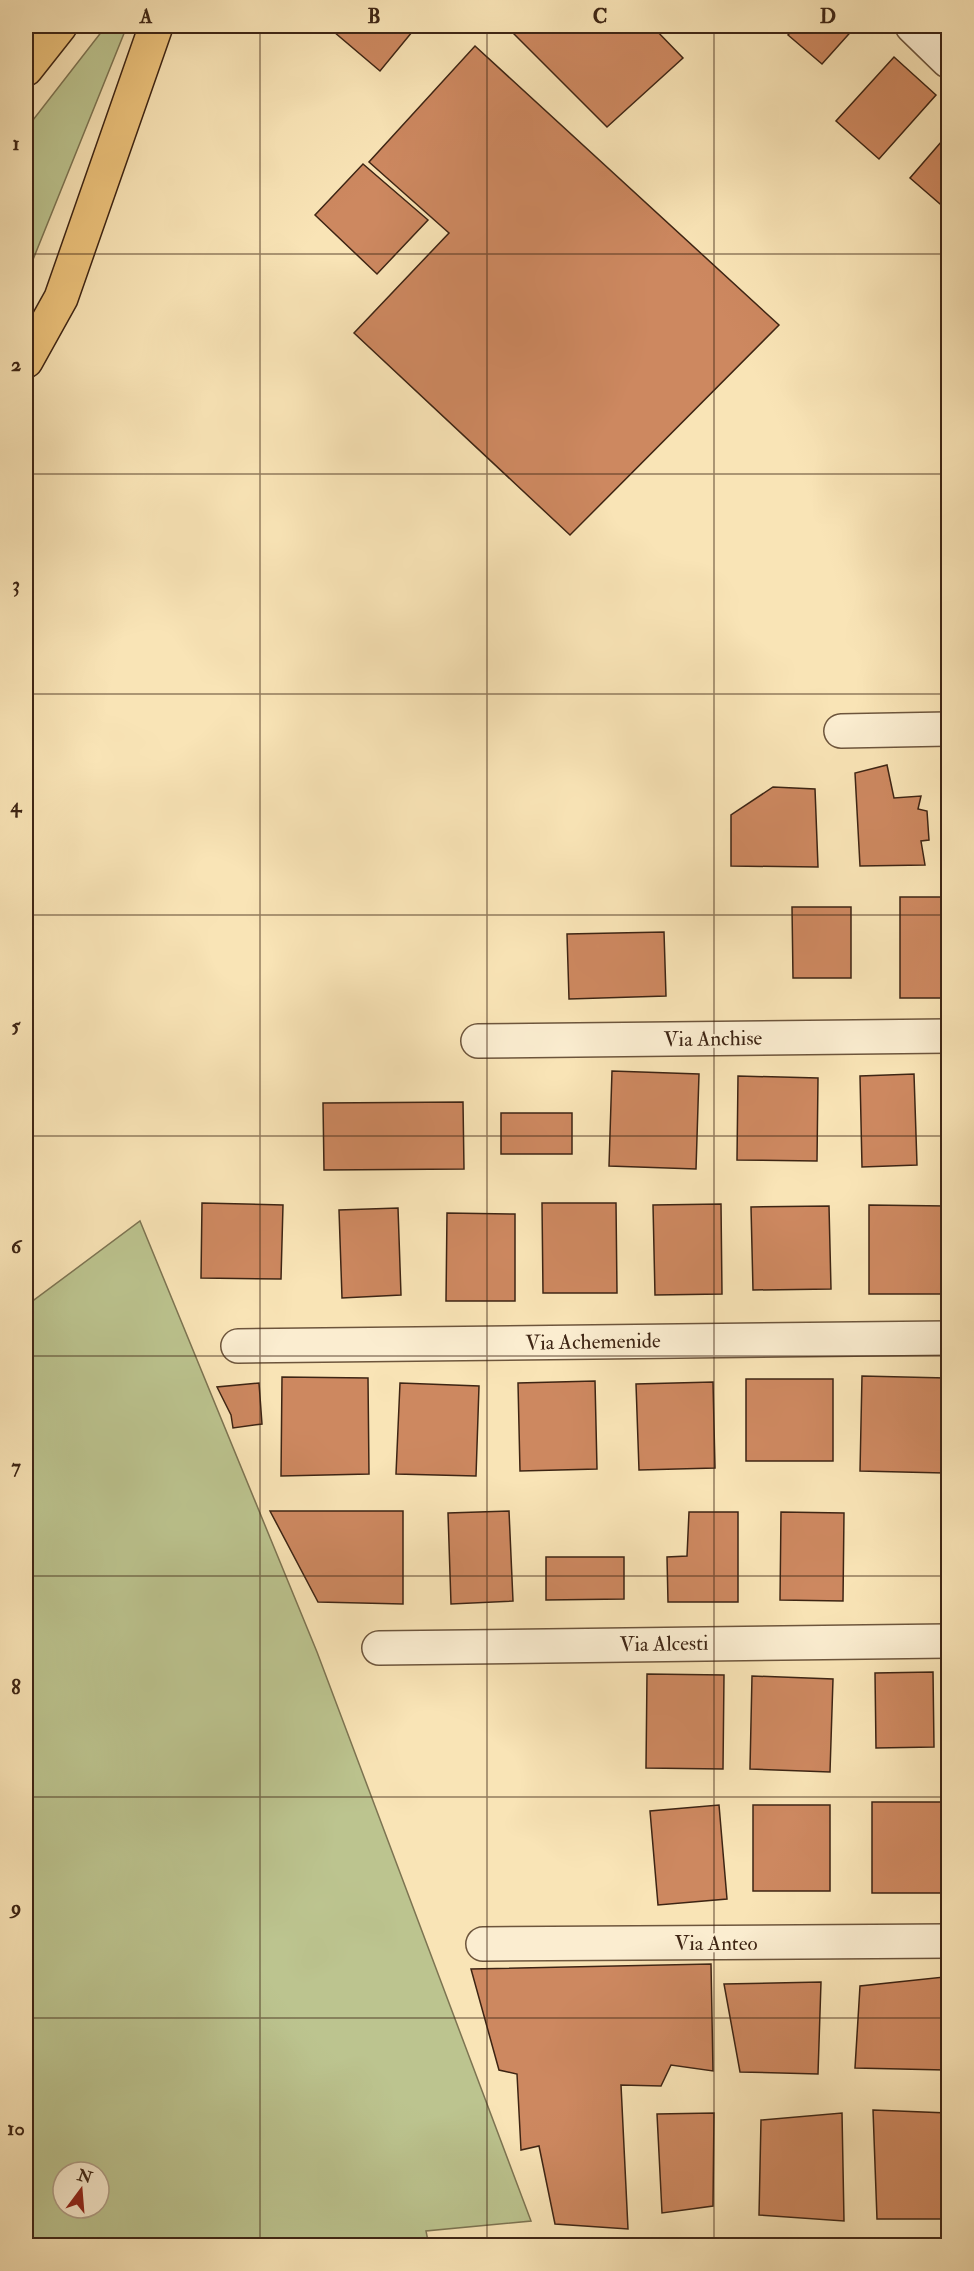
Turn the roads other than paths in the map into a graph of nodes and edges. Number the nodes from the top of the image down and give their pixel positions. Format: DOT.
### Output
graph roads {
  1 [pos="60,26"];
  2 [pos="156,26"];
  3 [pos="912,26"];
  4 [pos="948,61"];
  5 [pos="26,69"];
  6 [pos="26,362"];
  7 [pos="948,729"];
  8 [pos="842,731"];
  9 [pos="948,1036"];
  10 [pos="478,1041"];
  11 [pos="948,1338"];
  12 [pos="238,1347"];
  13 [pos="948,1641"];
  14 [pos="379,1648"];
  15 [pos="948,1941"];
  16 [pos="483,1944"];
  1 -- 5 [label="highway"];
  2 -- 6 [label="highway"];
  3 -- 4 [label="street"];
  7 -- 8 [label="street"];
  9 -- 10 [label="street, Via Anchise"];
  11 -- 12 [label="street, Via Achemenide"];
  13 -- 14 [label="street, Via Alcesti"];
  15 -- 16 [label="street, Via Anteo"];
}
